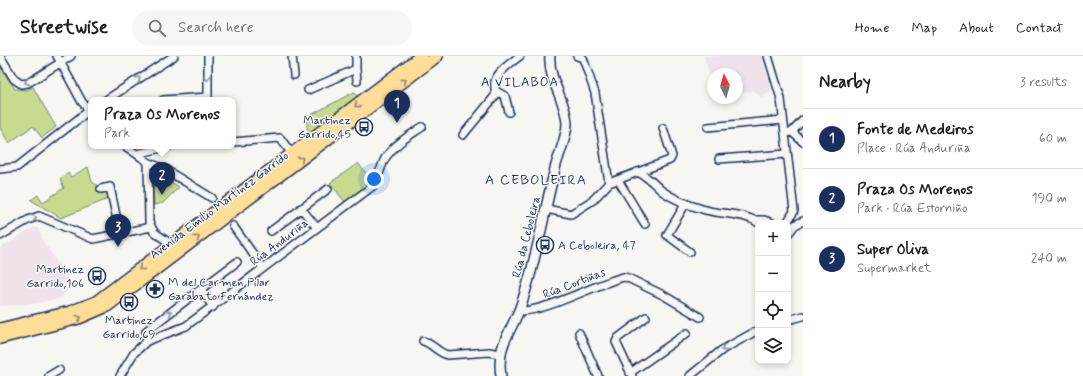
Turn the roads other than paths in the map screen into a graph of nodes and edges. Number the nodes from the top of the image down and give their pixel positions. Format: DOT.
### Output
graph roads {
  1 [pos="0,56"];
  2 [pos="57,56"];
  3 [pos="71,56"];
  4 [pos="174,56"];
  5 [pos="208,56"];
  6 [pos="292,56"];
  7 [pos="356,56"];
  8 [pos="421,56"];
  9 [pos="437,56"];
  10 [pos="520,56"];
  11 [pos="550,56"];
  12 [pos="577,56"];
  13 [pos="768,56"];
  14 [pos="61,64"];
  15 [pos="356,69"];
  16 [pos="294,75"];
  17 [pos="357,82"];
  18 [pos="308,90"];
  19 [pos="496,91"];
  20 [pos="111,97"];
  21 [pos="208,97"];
  22 [pos="88,107"];
  23 [pos="88,112"];
  24 [pos="509,112"];
  25 [pos="783,120"];
  26 [pos="803,120"];
  27 [pos="422,127"];
  28 [pos="708,127"];
  29 [pos="663,128"];
  30 [pos="788,132"];
  31 [pos="463,135"];
  32 [pos="236,142"];
  33 [pos="803,142"];
  34 [pos="130,149"];
  35 [pos="157,149"];
  36 [pos="137,154"];
  37 [pos="292,154"];
  38 [pos="787,154"];
  39 [pos="719,159"];
  40 [pos="148,162"];
  41 [pos="0,169"];
  42 [pos="637,172"];
  43 [pos="618,180"];
  44 [pos="609,183"];
  45 [pos="101,188"];
  46 [pos="328,188"];
  47 [pos="212,198"];
  48 [pos="686,203"];
  49 [pos="301,208"];
  50 [pos="546,209"];
  51 [pos="755,220"];
  52 [pos="789,220"];
  53 [pos="803,221"];
  54 [pos="646,224"];
  55 [pos="233,226"];
  56 [pos="151,227"];
  57 [pos="317,228"];
  58 [pos="791,230"];
  59 [pos="271,231"];
  60 [pos="120,234"];
  61 [pos="0,236"];
  62 [pos="176,247"];
  63 [pos="690,252"];
  64 [pos="237,262"];
  65 [pos="263,268"];
  66 [pos="201,289"];
  67 [pos="104,296"];
  68 [pos="213,306"];
  69 [pos="519,310"];
  70 [pos="803,316"];
  71 [pos="700,317"];
  72 [pos="646,318"];
  73 [pos="791,319"];
  74 [pos="0,321"];
  75 [pos="0,329"];
  76 [pos="755,332"];
  77 [pos="579,333"];
  78 [pos="687,333"];
  79 [pos="0,338"];
  80 [pos="147,341"];
  81 [pos="423,341"];
  82 [pos="500,354"];
  83 [pos="59,370"];
  84 [pos="631,374"];
  85 [pos="49,376"];
  86 [pos="120,376"];
  87 [pos="501,376"];
  88 [pos="598,376"];
  89 [pos="690,376"];
  14 -- 1 [label="street, one-way"];
  2 -- 14 [label="street"];
  3 -- 14 [label="street"];
  20 -- 4 [label="street, one-way"];
  5 -- 21 [label="street, one-way"];
  6 -- 16 [label="street"];
  7 -- 15 [label="street"];
  8 -- 37 [label="main road, Avenida Emilio Martínez Garrido, one-way"];
  62 -- 9 [label="main road, Avenida Emilio Martínez Garrido, one-way"];
  10 -- 19 [label="street"];
  11 -- 50 [label="street, Rúa da Ceboleira"];
  12 -- 44 [label="street"];
  13 -- 25 [label="street"];
  14 -- 22 [label="street"];
  15 -- 17 [label="street"];
  15 -- 18 [label="street"];
  19 -- 24 [label="street"];
  19 -- 31 [label="street"];
  23 -- 41 [label="street"];
  25 -- 28 [label="street"];
  25 -- 30 [label="street"];
  26 -- 30 [label="street"];
  27 -- 57 [label="street, Rúa Anduriña"];
  29 -- 42 [label="street"];
  30 -- 33 [label="street"];
  30 -- 38 [label="street"];
  32 -- 37 [label="street"];
  34 -- 36 [label="street"];
  35 -- 36 [label="street"];
  36 -- 40 [label="street"];
  37 -- 62 [label="main road, Avenida Emilio Martínez Garrido"];
  38 -- 39 [label="street"];
  38 -- 52 [label="street"];
  40 -- 47 [label="street"];
  40 -- 56 [label="street"];
  42 -- 43 [label="street"];
  42 -- 48 [label="street"];
  43 -- 44 [label="street"];
  43 -- 54 [label="street"];
  44 -- 50 [label="street"];
  45 -- 60 [label="street"];
  46 -- 49 [label="street"];
  48 -- 51 [label="street"];
  48 -- 63 [label="street"];
  49 -- 57 [label="street"];
  49 -- 59 [label="street"];
  50 -- 69 [label="street, Rúa da Ceboleira"];
  53 -- 58 [label="street"];
  55 -- 65 [label="street"];
  56 -- 60 [label="street"];
  56 -- 62 [label="street"];
  57 -- 65 [label="street, Rúa Anduriña"];
  61 -- 60 [label="street, one-way"];
  62 -- 67 [label="main road, Avenida Emilio Martínez Garrido, one-way"];
  79 -- 62 [label="main road, Avenida Emilio Martínez Garrido, one-way"];
  64 -- 66 [label="street"];
  65 -- 68 [label="street, Rúa Anduriña"];
  66 -- 68 [label="street"];
  80 -- 66 [label="street, one-way"];
  67 -- 74 [label="main road"];
  67 -- 75 [label="main road"];
  68 -- 80 [label="street, Rúa Anduriña"];
  69 -- 71 [label="street, Rúa Cortiñas"];
  69 -- 82 [label="street, Rúa da Ceboleira"];
  70 -- 73 [label="street"];
  72 -- 84 [label="street"];
  76 -- 89 [label="street, one-way"];
  77 -- 88 [label="street"];
  78 -- 84 [label="street"];
  80 -- 86 [label="street, Rúa Anduriña"];
  81 -- 82 [label="street"];
  82 -- 87 [label="street, Rúa da Ceboleira"];
  83 -- 85 [label="street"];
}
